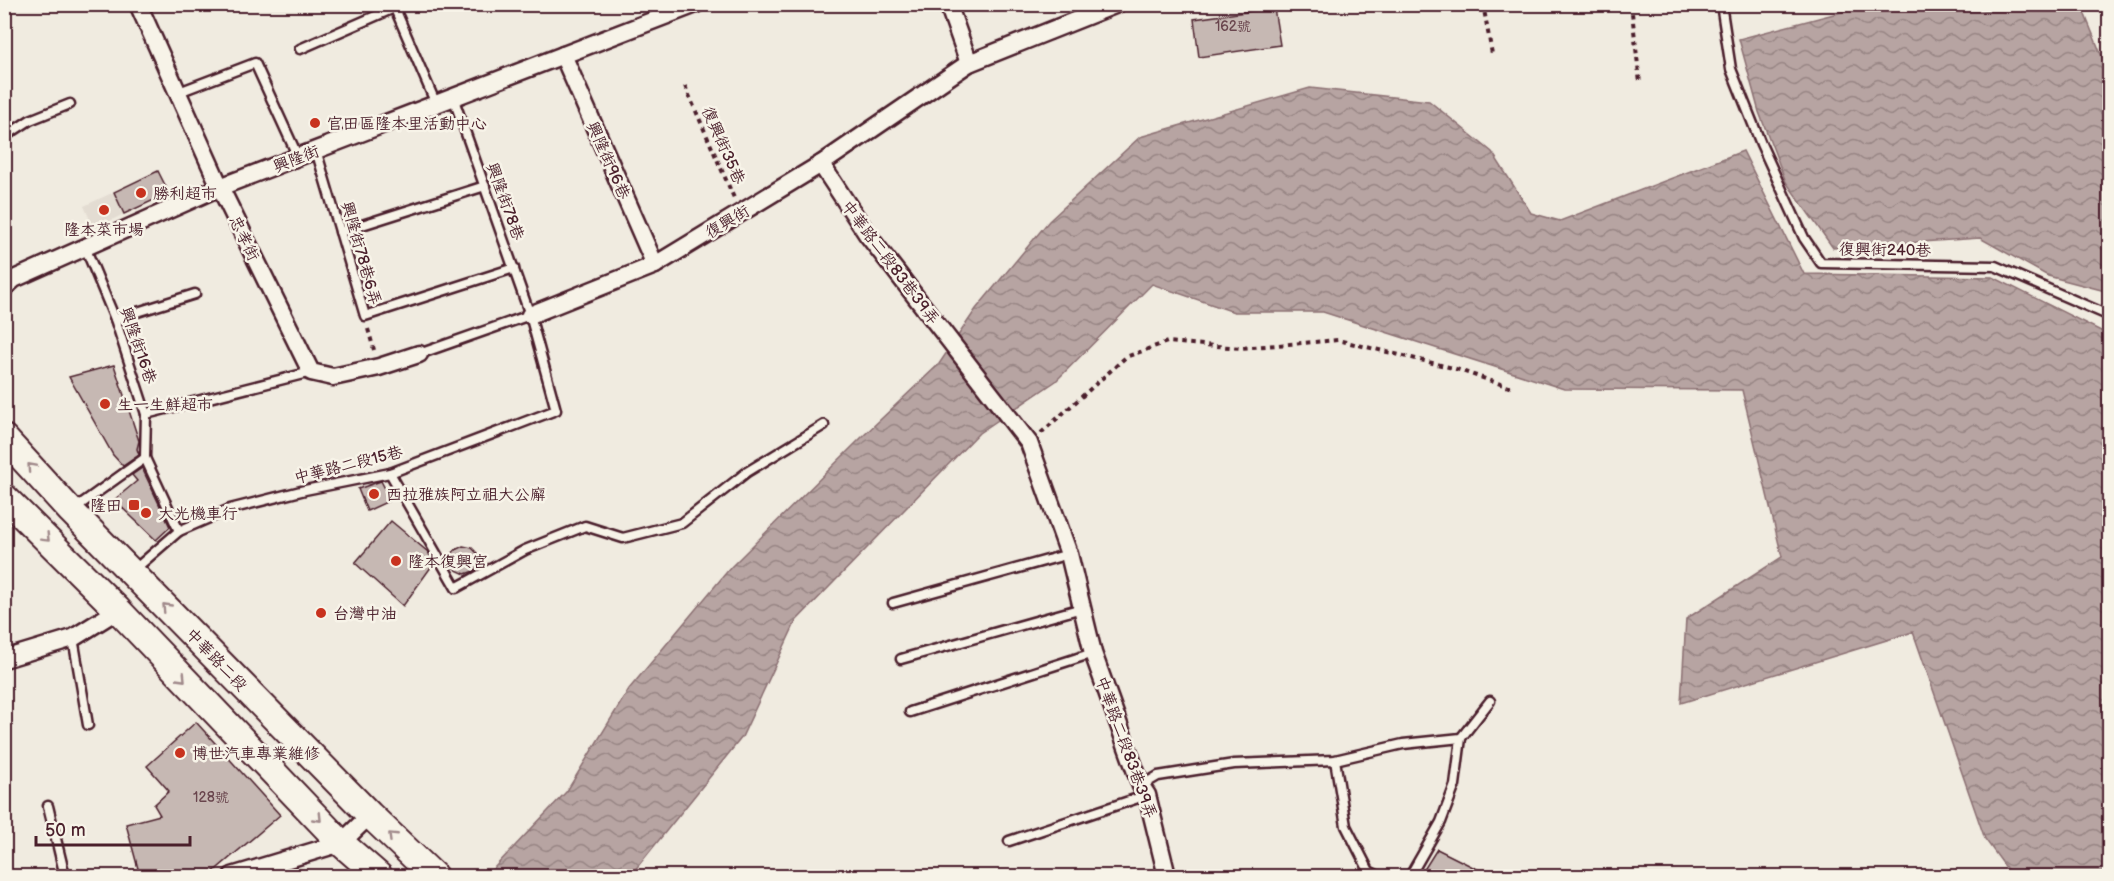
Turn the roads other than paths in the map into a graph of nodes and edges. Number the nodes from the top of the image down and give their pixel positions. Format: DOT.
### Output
graph roads {
  1 [pos="138,4"];
  2 [pos="696,4"];
  3 [pos="948,4"];
  4 [pos="1117,4"];
  5 [pos="1721,4"];
  6 [pos="394,6"];
  7 [pos="661,11"];
  8 [pos="300,50"];
  9 [pos="563,56"];
  10 [pos="969,63"];
  11 [pos="179,92"];
  12 [pos="453,98"];
  13 [pos="70,104"];
  14 [pos="436,104"];
  15 [pos="4,137"];
  16 [pos="316,150"];
  17 [pos="298,157"];
  18 [pos="821,164"];
  19 [pos="485,186"];
  20 [pos="220,187"];
  21 [pos="340,232"];
  22 [pos="85,247"];
  23 [pos="655,265"];
  24 [pos="514,268"];
  25 [pos="4,288"];
  26 [pos="195,294"];
  27 [pos="530,315"];
  28 [pos="2109,316"];
  29 [pos="115,319"];
  30 [pos="419,354"];
  31 [pos="311,372"];
  32 [pos="556,410"];
  33 [pos="146,414"];
  34 [pos="824,425"];
  35 [pos="4,438"];
  36 [pos="145,458"];
  37 [pos="390,473"];
  38 [pos="4,497"];
  39 [pos="71,511"];
  40 [pos="179,531"];
  41 [pos="1069,554"];
  42 [pos="131,572"];
  43 [pos="893,603"];
  44 [pos="1082,608"];
  45 [pos="118,610"];
  46 [pos="73,638"];
  47 [pos="1093,653"];
  48 [pos="4,659"];
  49 [pos="901,659"];
  50 [pos="1490,701"];
  51 [pos="910,712"];
  52 [pos="88,725"];
  53 [pos="1461,738"];
  54 [pos="1335,760"];
  55 [pos="1144,790"];
  56 [pos="48,806"];
  57 [pos="370,815"];
  58 [pos="1009,841"];
  59 [pos="341,843"];
  60 [pos="65,876"];
  61 [pos="232,876"];
  62 [pos="379,876"];
  63 [pos="434,876"];
  64 [pos="1167,876"];
  65 [pos="1379,876"];
  66 [pos="1410,876"];
  1 -- 11 [label="street, 忠孝街"];
  2 -- 7 [label="street, 興隆街"];
  3 -- 10 [label="street"];
  4 -- 10 [label="street, 復興街"];
  5 -- 28 [label="lane, 復興街240巷"];
  6 -- 8 [label="lane"];
  6 -- 14 [label="lane"];
  7 -- 9 [label="street, 興隆街"];
  9 -- 12 [label="street, 興隆街"];
  9 -- 23 [label="street, 興隆街96巷"];
  10 -- 18 [label="street, 復興街"];
  11 -- 17 [label="lane"];
  11 -- 20 [label="street, 忠孝街"];
  12 -- 14 [label="street, 興隆街"];
  12 -- 19 [label="lane, 興隆街78巷"];
  13 -- 15 [label="lane"];
  14 -- 16 [label="street, 興隆街"];
  16 -- 17 [label="street, 興隆街"];
  16 -- 21 [label="lane, 興隆街78巷6弄"];
  17 -- 20 [label="street, 興隆街"];
  18 -- 23 [label="street, 復興街"];
  18 -- 41 [label="street, 中華路二段83巷39弄"];
  19 -- 21 [label="lane"];
  19 -- 24 [label="lane, 興隆街78巷"];
  20 -- 22 [label="street, 興隆街"];
  20 -- 31 [label="street, 忠孝街"];
  21 -- 24 [label="lane, 興隆街78巷6弄"];
  22 -- 25 [label="street, 興隆街"];
  22 -- 29 [label="lane, 興隆街16巷"];
  23 -- 27 [label="street, 復興街"];
  24 -- 27 [label="lane, 興隆街78巷"];
  26 -- 29 [label="lane"];
  27 -- 30 [label="lane, 復興街"];
  27 -- 32 [label="lane, 興隆街78巷"];
  29 -- 33 [label="lane, 興隆街16巷"];
  30 -- 31 [label="street, 復興街"];
  31 -- 33 [label="lane"];
  32 -- 37 [label="lane, 中華路二段15巷"];
  33 -- 36 [label="lane, 興隆街16巷"];
  34 -- 37 [label="lane"];
  39 -- 35 [label="main road, 中華路二段, one-way"];
  36 -- 39 [label="lane"];
  36 -- 40 [label="lane, 興隆街16巷"];
  37 -- 40 [label="lane, 中華路二段15巷"];
  38 -- 45 [label="main road, one-way"];
  39 -- 42 [label="main road, 中華路二段"];
  40 -- 42 [label="lane"];
  41 -- 43 [label="lane"];
  41 -- 44 [label="street, 中華路二段83巷39弄"];
  57 -- 42 [label="main road, 中華路二段, one-way"];
  44 -- 47 [label="street, 中華路二段83巷39弄"];
  44 -- 49 [label="lane"];
  45 -- 46 [label="street"];
  45 -- 59 [label="main road, one-way"];
  46 -- 48 [label="street"];
  46 -- 52 [label="lane"];
  47 -- 51 [label="lane"];
  47 -- 55 [label="street, 中華路二段83巷39弄"];
  50 -- 53 [label="lane"];
  53 -- 54 [label="lane"];
  53 -- 66 [label="lane"];
  54 -- 55 [label="lane"];
  54 -- 65 [label="lane"];
  55 -- 58 [label="lane"];
  55 -- 64 [label="street, 中華路二段83巷39弄"];
  56 -- 60 [label="lane"];
  57 -- 59 [label="street"];
  63 -- 57 [label="main road, 中華路二段, one-way"];
  59 -- 61 [label="street"];
  59 -- 62 [label="main road"];
}
